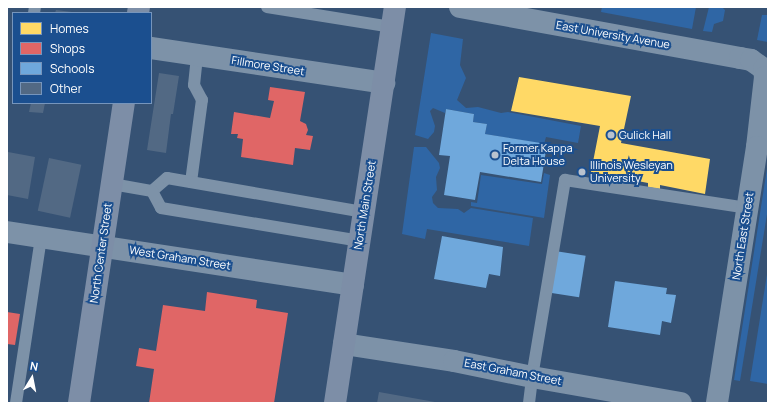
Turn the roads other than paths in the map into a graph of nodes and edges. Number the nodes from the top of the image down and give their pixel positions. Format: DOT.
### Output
graph roads {
  1 [pos="267,7"];
  2 [pos="460,7"];
  3 [pos="329,12"];
  4 [pos="394,17"];
  5 [pos="152,48"];
  6 [pos="197,55"];
  7 [pos="764,69"];
  8 [pos="384,83"];
  9 [pos="124,104"];
  10 [pos="191,182"];
  11 [pos="112,184"];
  12 [pos="152,191"];
  13 [pos="747,208"];
  14 [pos="364,212"];
  15 [pos="7,232"];
  16 [pos="41,237"];
  17 [pos="360,241"];
  18 [pos="102,246"];
  19 [pos="353,285"];
  20 [pos="344,344"];
  21 [pos="532,377"];
  22 [pos="13,384"];
  23 [pos="16,403"];
  24 [pos="79,403"];
  25 [pos="335,403"];
  26 [pos="529,403"];
  27 [pos="681,403"];
  28 [pos="717,403"];
  1 -- 3 [label="lane"];
  2 -- 7 [label="street, East University Avenue"];
  3 -- 4 [label="lane"];
  4 -- 8 [label="main road, North Main Street"];
  5 -- 6 [label="street, Fillmore Street"];
  6 -- 8 [label="street, Fillmore Street"];
  6 -- 10 [label="lane"];
  7 -- 13 [label="street, North East Street"];
  8 -- 14 [label="main road, North Main Street"];
  9 -- 11 [label="main road, North Center Street"];
  10 -- 12 [label="lane"];
  10 -- 14 [label="lane"];
  11 -- 12 [label="lane"];
  11 -- 18 [label="main road, North Center Street"];
  12 -- 17 [label="lane"];
  13 -- 21 [label="lane"];
  13 -- 28 [label="street, North East Street"];
  14 -- 17 [label="main road, North Main Street"];
  15 -- 16 [label="street, West Graham Street"];
  16 -- 18 [label="street, West Graham Street"];
  16 -- 22 [label="lane"];
  17 -- 19 [label="main road, North Main Street"];
  18 -- 19 [label="street, West Graham Street"];
  18 -- 24 [label="main road, North Center Street"];
  19 -- 20 [label="main road, North Main Street"];
  20 -- 21 [label="street, East Graham Street"];
  20 -- 25 [label="main road, North Main Street"];
  21 -- 26 [label="lane"];
  21 -- 27 [label="street, East Graham Street"];
  22 -- 23 [label="lane"];
}
